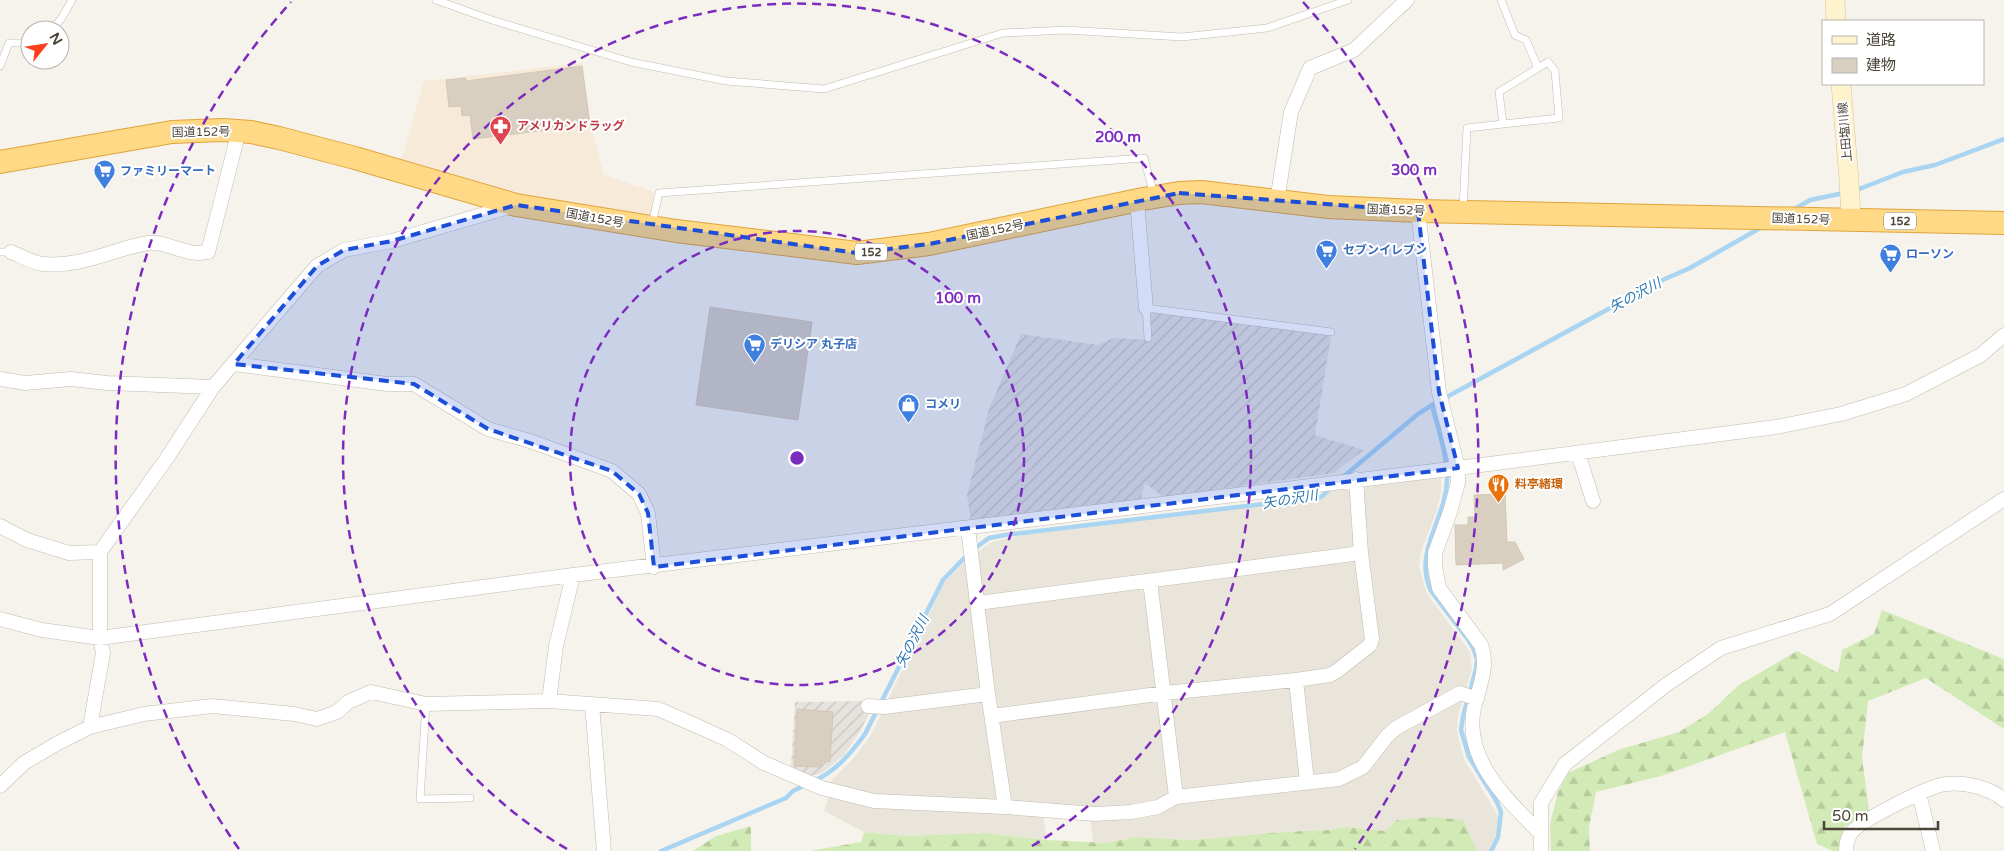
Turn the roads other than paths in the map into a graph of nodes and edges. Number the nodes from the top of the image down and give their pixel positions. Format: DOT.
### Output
graph roads {
  1 [pos="72,0"];
  2 [pos="436,0"];
  3 [pos="1348,0"];
  4 [pos="1407,0"];
  5 [pos="1501,0"];
  6 [pos="1834,0"];
  7 [pos="60,20"];
  8 [pos="1836,20"];
  9 [pos="20,42"];
  10 [pos="0,66"];
  11 [pos="1538,68"];
  12 [pos="1842,85"];
  13 [pos="1503,124"];
  14 [pos="239,131"];
  15 [pos="0,162"];
  16 [pos="1145,199"];
  17 [pos="1277,202"];
  18 [pos="516,205"];
  19 [pos="1850,210"];
  20 [pos="1418,211"];
  21 [pos="1463,212"];
  22 [pos="2004,223"];
  23 [pos="652,227"];
  24 [pos="5,252"];
  25 [pos="1146,308"];
  26 [pos="1330,332"];
  27 [pos="2004,335"];
  28 [pos="1148,338"];
  29 [pos="234,364"];
  30 [pos="0,379"];
  31 [pos="214,388"];
  32 [pos="1578,452"];
  33 [pos="1450,469"];
  34 [pos="1352,480"];
  35 [pos="2004,499"];
  36 [pos="1592,502"];
  37 [pos="0,526"];
  38 [pos="968,528"];
  39 [pos="100,552"];
  40 [pos="1361,553"];
  41 [pos="654,567"];
  42 [pos="573,576"];
  43 [pos="1150,581"];
  44 [pos="978,603"];
  45 [pos="0,619"];
  46 [pos="100,638"];
  47 [pos="1296,680"];
  48 [pos="1165,693"];
  49 [pos="988,694"];
  50 [pos="1471,697"];
  51 [pos="549,701"];
  52 [pos="426,704"];
  53 [pos="592,704"];
  54 [pos="875,707"];
  55 [pos="992,716"];
  56 [pos="90,727"];
  57 [pos="1308,782"];
  58 [pos="0,786"];
  59 [pos="1919,793"];
  60 [pos="1176,797"];
  61 [pos="470,798"];
  62 [pos="2004,800"];
  63 [pos="1005,807"];
  64 [pos="1541,834"];
  65 [pos="604,851"];
  66 [pos="1541,851"];
  67 [pos="1846,851"];
  68 [pos="1933,851"];
  1 -- 7 [label="lane"];
  2 -- 3 [label="lane"];
  4 -- 17 [label="street"];
  5 -- 11 [label="lane"];
  6 -- 8 [label="main road"];
  9 -- 10 [label="lane"];
  11 -- 13 [label="lane"];
  11 -- 13 [label="lane"];
  12 -- 19 [label="main road, 上田塩川線"];
  13 -- 21 [label="lane"];
  14 -- 15 [label="highway, 国道152号 / 152"];
  14 -- 18 [label="highway, 国道152号 / 152"];
  14 -- 24 [label="street"];
  16 -- 17 [label="highway, 国道152号 / 152"];
  16 -- 23 [label="highway, 国道152号 / 152"];
  16 -- 23 [label="lane"];
  16 -- 25 [label="street"];
  17 -- 20 [label="highway, 国道152号 / 152"];
  18 -- 23 [label="highway, 国道152号 / 152"];
  18 -- 29 [label="street"];
  19 -- 21 [label="highway, 国道152号 / 152"];
  19 -- 22 [label="highway, 国道152号 / 152"];
  20 -- 21 [label="highway, 国道152号 / 152"];
  20 -- 33 [label="street"];
  25 -- 26 [label="lane"];
  25 -- 28 [label="lane"];
  27 -- 32 [label="street"];
  29 -- 31 [label="street"];
  29 -- 41 [label="street"];
  30 -- 31 [label="street"];
  31 -- 39 [label="street"];
  32 -- 33 [label="street"];
  32 -- 36 [label="street"];
  33 -- 34 [label="street"];
  33 -- 50 [label="street"];
  34 -- 38 [label="street"];
  34 -- 40 [label="street"];
  35 -- 64 [label="street"];
  37 -- 39 [label="street"];
  38 -- 41 [label="street"];
  38 -- 44 [label="street"];
  39 -- 46 [label="street"];
  40 -- 43 [label="street"];
  40 -- 47 [label="street"];
  41 -- 42 [label="street"];
  42 -- 46 [label="street"];
  42 -- 51 [label="street"];
  43 -- 44 [label="street"];
  43 -- 48 [label="street"];
  44 -- 49 [label="street"];
  45 -- 46 [label="street"];
  46 -- 56 [label="street"];
  47 -- 48 [label="street"];
  47 -- 57 [label="street"];
  48 -- 55 [label="street"];
  48 -- 60 [label="street"];
  49 -- 54 [label="street"];
  49 -- 55 [label="street"];
  50 -- 57 [label="street"];
  50 -- 64 [label="street"];
  51 -- 52 [label="street"];
  51 -- 53 [label="street"];
  52 -- 56 [label="street"];
  52 -- 61 [label="lane"];
  53 -- 63 [label="street"];
  53 -- 65 [label="street"];
  55 -- 63 [label="street"];
  56 -- 58 [label="street"];
  57 -- 60 [label="street"];
  59 -- 62 [label="street"];
  59 -- 67 [label="street"];
  59 -- 68 [label="street"];
  60 -- 63 [label="street"];
  64 -- 66 [label="street"];
}
